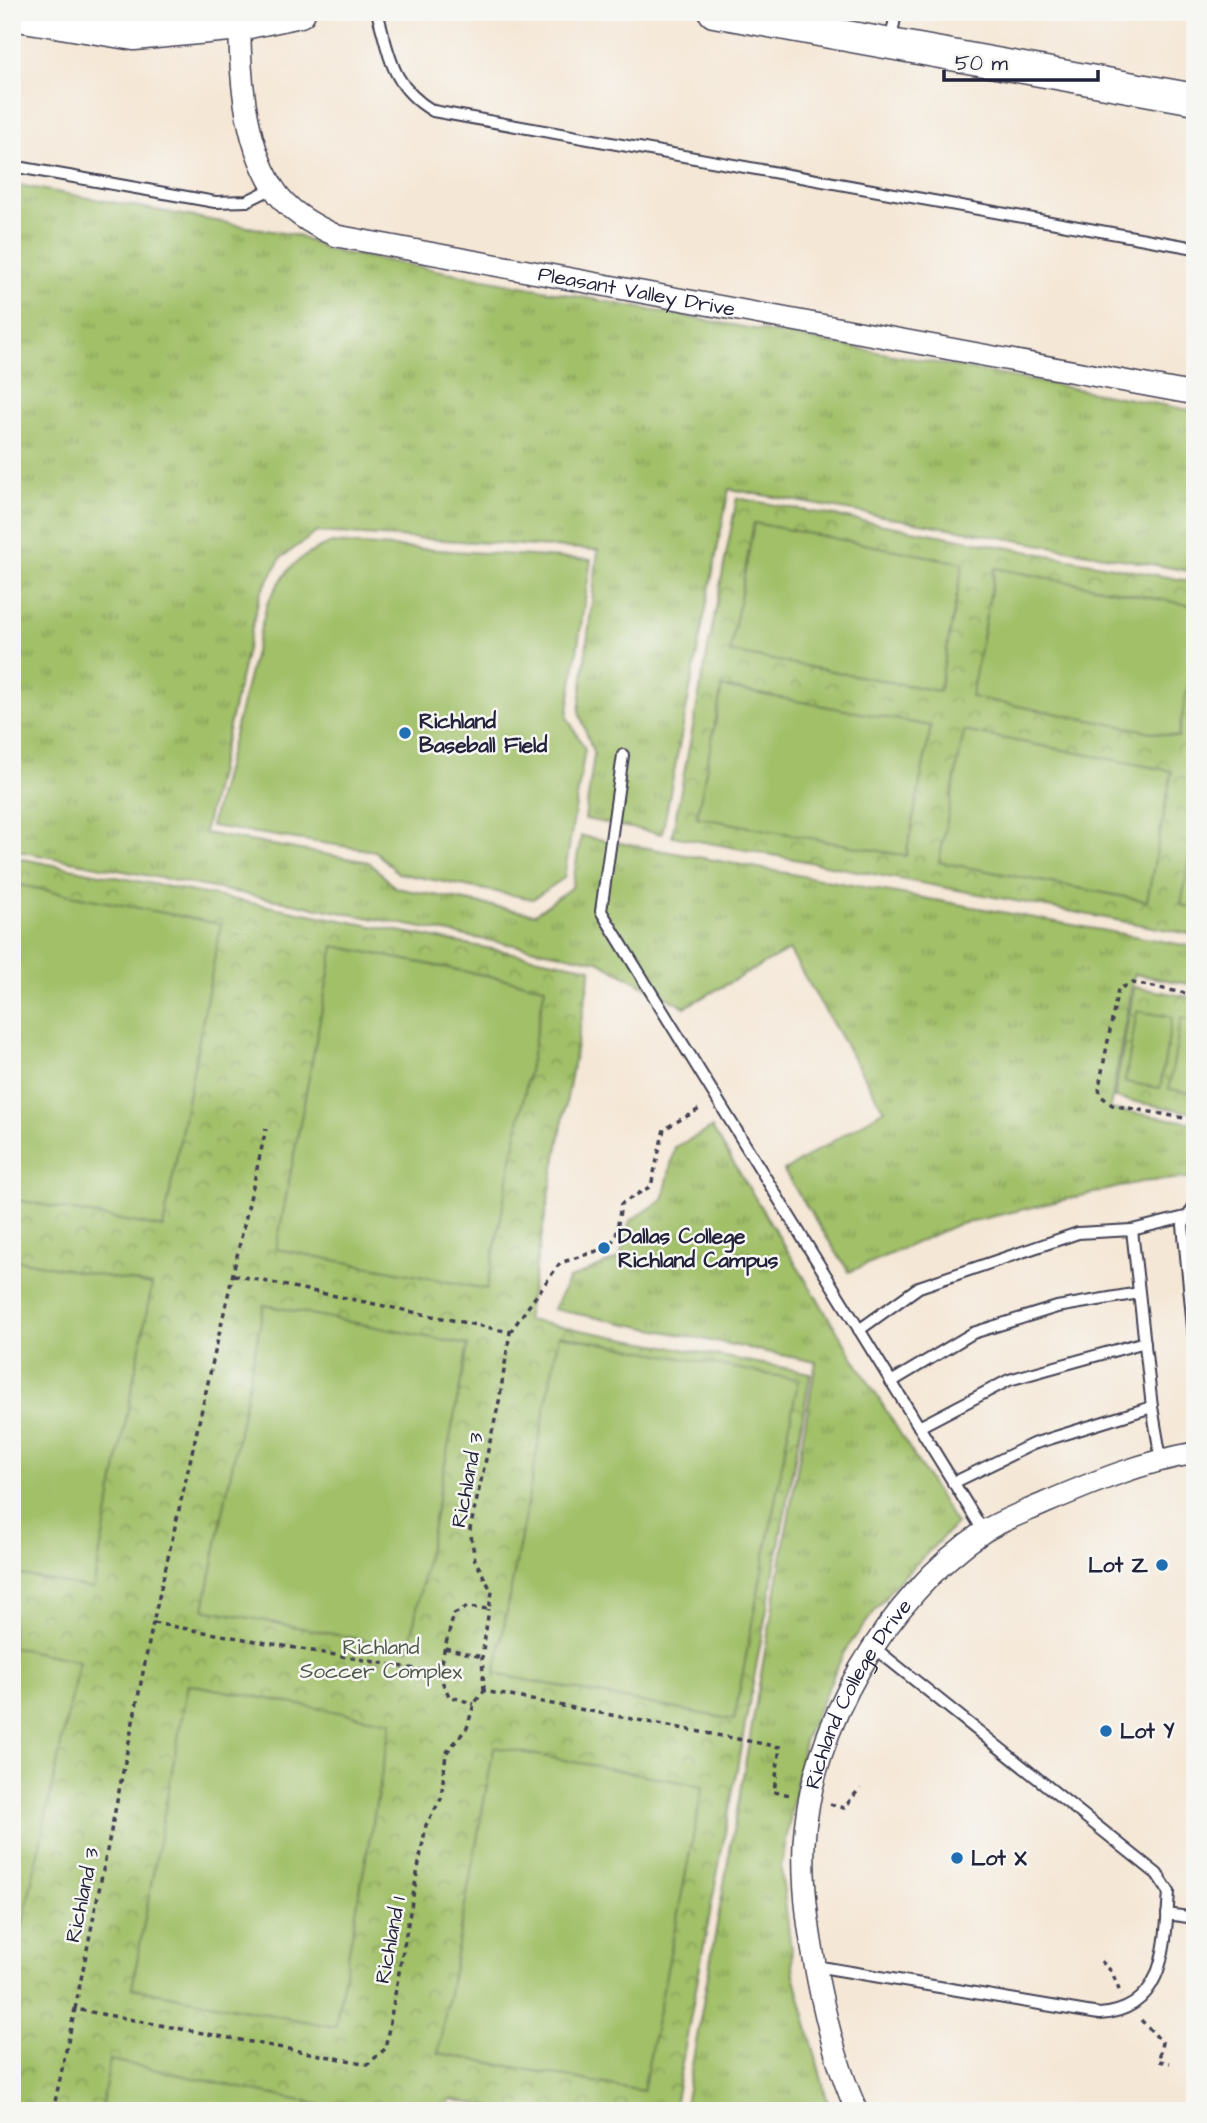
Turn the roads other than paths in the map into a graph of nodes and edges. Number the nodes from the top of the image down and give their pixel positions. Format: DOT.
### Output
graph roads {
  1 [pos="300,12"];
  2 [pos="377,12"];
  3 [pos="714,12"];
  4 [pos="896,12"];
  5 [pos="12,15"];
  6 [pos="240,19"];
  7 [pos="890,44"];
  8 [pos="1195,99"];
  9 [pos="12,166"];
  10 [pos="273,188"];
  11 [pos="1195,248"];
  12 [pos="1195,394"];
  13 [pos="623,755"];
  14 [pos="1195,1204"];
  15 [pos="1185,1217"];
  16 [pos="1132,1230"];
  17 [pos="1139,1293"];
  18 [pos="859,1330"];
  19 [pos="1144,1342"];
  20 [pos="1195,1348"];
  21 [pos="891,1382"];
  22 [pos="1152,1407"];
  23 [pos="919,1427"];
  24 [pos="1195,1453"];
  25 [pos="1161,1459"];
  26 [pos="953,1483"];
  27 [pos="984,1532"];
  28 [pos="872,1646"];
  29 [pos="1167,1913"];
  30 [pos="1195,1918"];
  31 [pos="815,1966"];
  32 [pos="857,2111"];
  1 -- 6 [label="street"];
  2 -- 11 [label="lane"];
  3 -- 7 [label="street"];
  4 -- 7 [label="lane"];
  5 -- 6 [label="street"];
  6 -- 10 [label="street, Pleasant Valley Drive"];
  7 -- 8 [label="street"];
  9 -- 10 [label="lane"];
  10 -- 12 [label="street, Pleasant Valley Drive"];
  13 -- 18 [label="lane"];
  14 -- 15 [label="lane"];
  15 -- 16 [label="lane"];
  15 -- 20 [label="lane"];
  16 -- 17 [label="lane"];
  16 -- 18 [label="lane"];
  17 -- 19 [label="lane"];
  17 -- 21 [label="lane"];
  18 -- 21 [label="lane"];
  19 -- 22 [label="lane"];
  19 -- 23 [label="lane"];
  21 -- 23 [label="lane"];
  22 -- 25 [label="lane"];
  22 -- 26 [label="lane"];
  23 -- 26 [label="lane"];
  24 -- 25 [label="street, Richland College Drive"];
  25 -- 27 [label="street, Richland College Drive"];
  26 -- 27 [label="lane"];
  27 -- 28 [label="street, Richland College Drive"];
  28 -- 29 [label="lane"];
  28 -- 31 [label="street, Richland College Drive"];
  29 -- 30 [label="lane"];
  29 -- 31 [label="lane"];
  31 -- 32 [label="street, Richland College Drive"];
}
